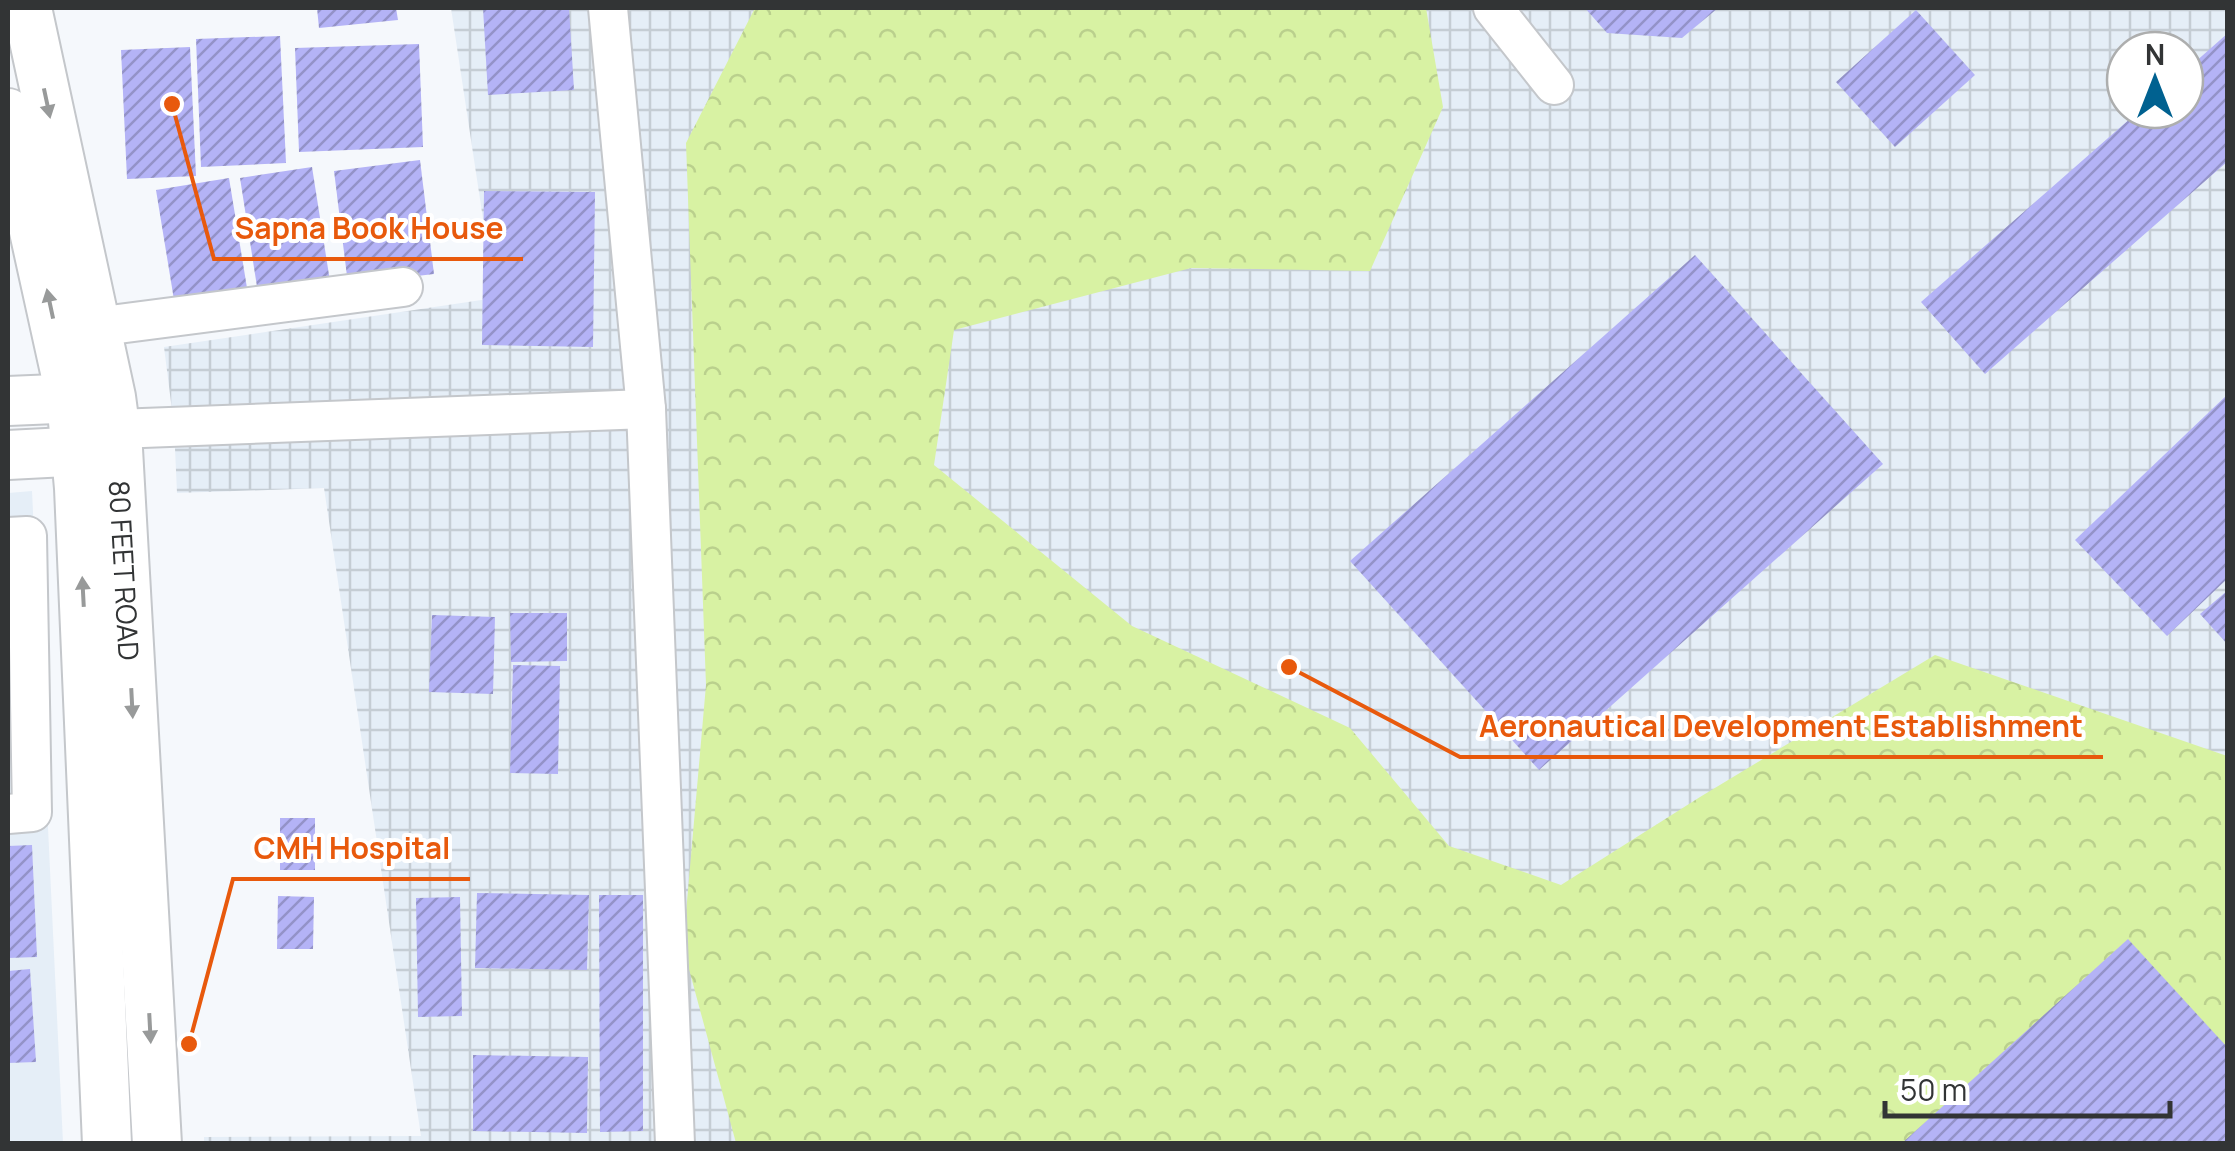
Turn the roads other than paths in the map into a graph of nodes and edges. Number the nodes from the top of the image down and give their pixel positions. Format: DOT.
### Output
graph roads {
  1 [pos="27,8"];
  2 [pos="608,8"];
  3 [pos="1493,8"];
  4 [pos="1554,84"];
  5 [pos="8,113"];
  6 [pos="403,288"];
  7 [pos="95,327"];
  8 [pos="8,401"];
  9 [pos="646,408"];
  10 [pos="98,425"];
  11 [pos="8,455"];
  12 [pos="8,537"];
  13 [pos="8,814"];
  14 [pos="118,871"];
  15 [pos="107,1144"];
  16 [pos="156,1144"];
  17 [pos="675,1144"];
  1 -- 7 [label="main road, 80 FEET ROAD, one-way"];
  2 -- 9 [label="lane"];
  3 -- 4 [label="lane"];
  10 -- 5 [label="main road, 80 FEET ROAD, one-way"];
  6 -- 7 [label="lane"];
  7 -- 10 [label="main road, 80 FEET ROAD"];
  8 -- 10 [label="main road"];
  9 -- 10 [label="lane"];
  9 -- 17 [label="lane"];
  10 -- 11 [label="main road"];
  10 -- 14 [label="main road, 80 FEET ROAD"];
  12 -- 13 [label="lane"];
  14 -- 15 [label="main road, 80 FEET ROAD"];
  14 -- 16 [label="main road, 80 FEET ROAD, one-way"];
}
